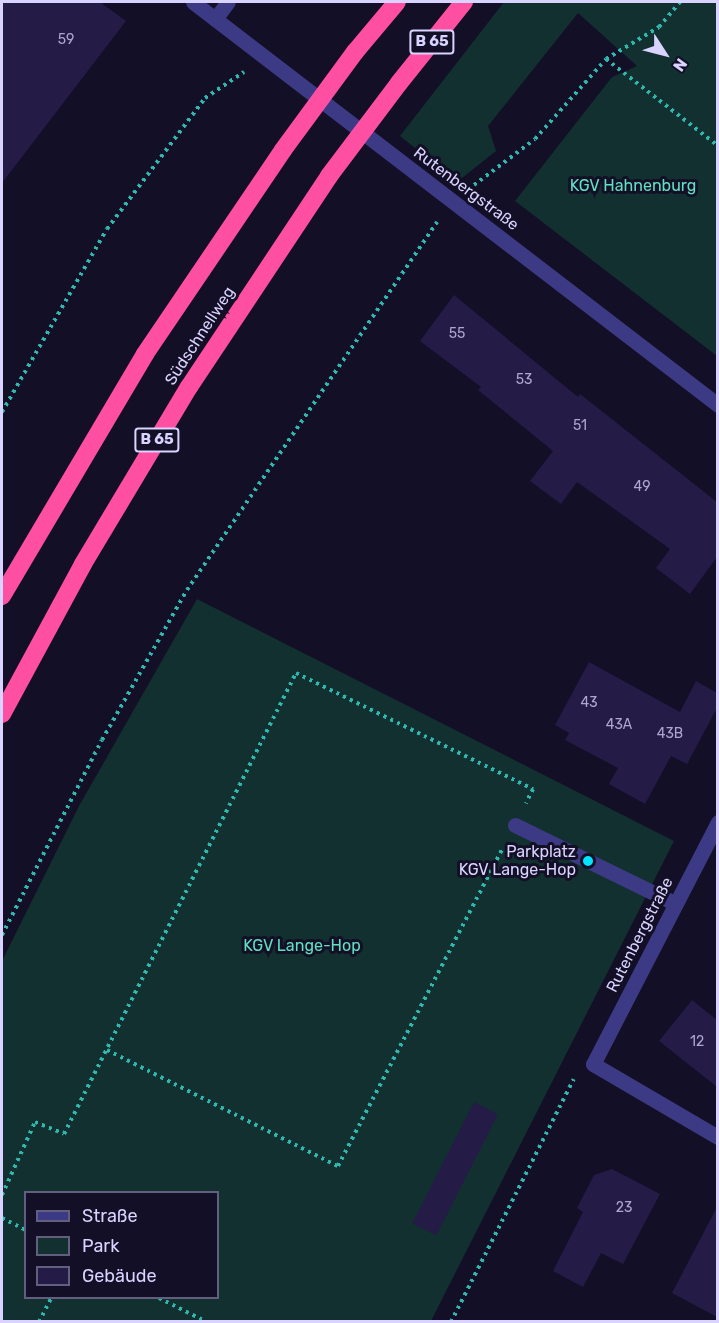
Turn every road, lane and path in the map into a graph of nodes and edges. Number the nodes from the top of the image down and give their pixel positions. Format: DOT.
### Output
graph roads {
  1 [pos="193,2"];
  2 [pos="228,2"];
  3 [pos="397,2"];
  4 [pos="464,2"];
  5 [pos="680,2"];
  6 [pos="215,19"];
  7 [pos="264,58"];
  8 [pos="606,59"];
  9 [pos="717,146"];
  10 [pos="453,201"];
  11 [pos="717,405"];
  12 [pos="2,412"];
  13 [pos="2,596"];
  14 [pos="2,714"];
  15 [pos="717,822"];
  16 [pos="515,825"];
  17 [pos="676,904"];
  18 [pos="2,935"];
  19 [pos="107,1050"];
  20 [pos="593,1064"];
  21 [pos="717,1137"];
  22 [pos="2,1195"];
  23 [pos="2,1218"];
  24 [pos="24,1229"];
  25 [pos="50,1299"];
  26 [pos="161,1299"];
  27 [pos="39,1322"];
  28 [pos="207,1322"];
  29 [pos="451,1322"];
  1 -- 6 [label="street, Rutenbergstraße"];
  2 -- 6 [label="street"];
  3 -- 13 [label="highway, bridge"];
  4 -- 14 [label="highway, Südschnellweg / B 65, bridge"];
  5 -- 8 [label="path"];
  6 -- 7 [label="street, Rutenbergstraße"];
  7 -- 10 [label="street, Rutenbergstraße"];
  7 -- 12 [label="path"];
  8 -- 9 [label="path"];
  8 -- 10 [label="path"];
  10 -- 11 [label="street, Rutenbergstraße"];
  10 -- 18 [label="path"];
  15 -- 17 [label="street, Rutenbergstraße"];
  16 -- 17 [label="street"];
  16 -- 19 [label="path"];
  16 -- 19 [label="path"];
  17 -- 20 [label="street, Rutenbergstraße"];
  19 -- 22 [label="path"];
  20 -- 21 [label="street"];
  20 -- 29 [label="path"];
  23 -- 24 [label="path"];
  25 -- 27 [label="path"];
  26 -- 28 [label="path"];
}
